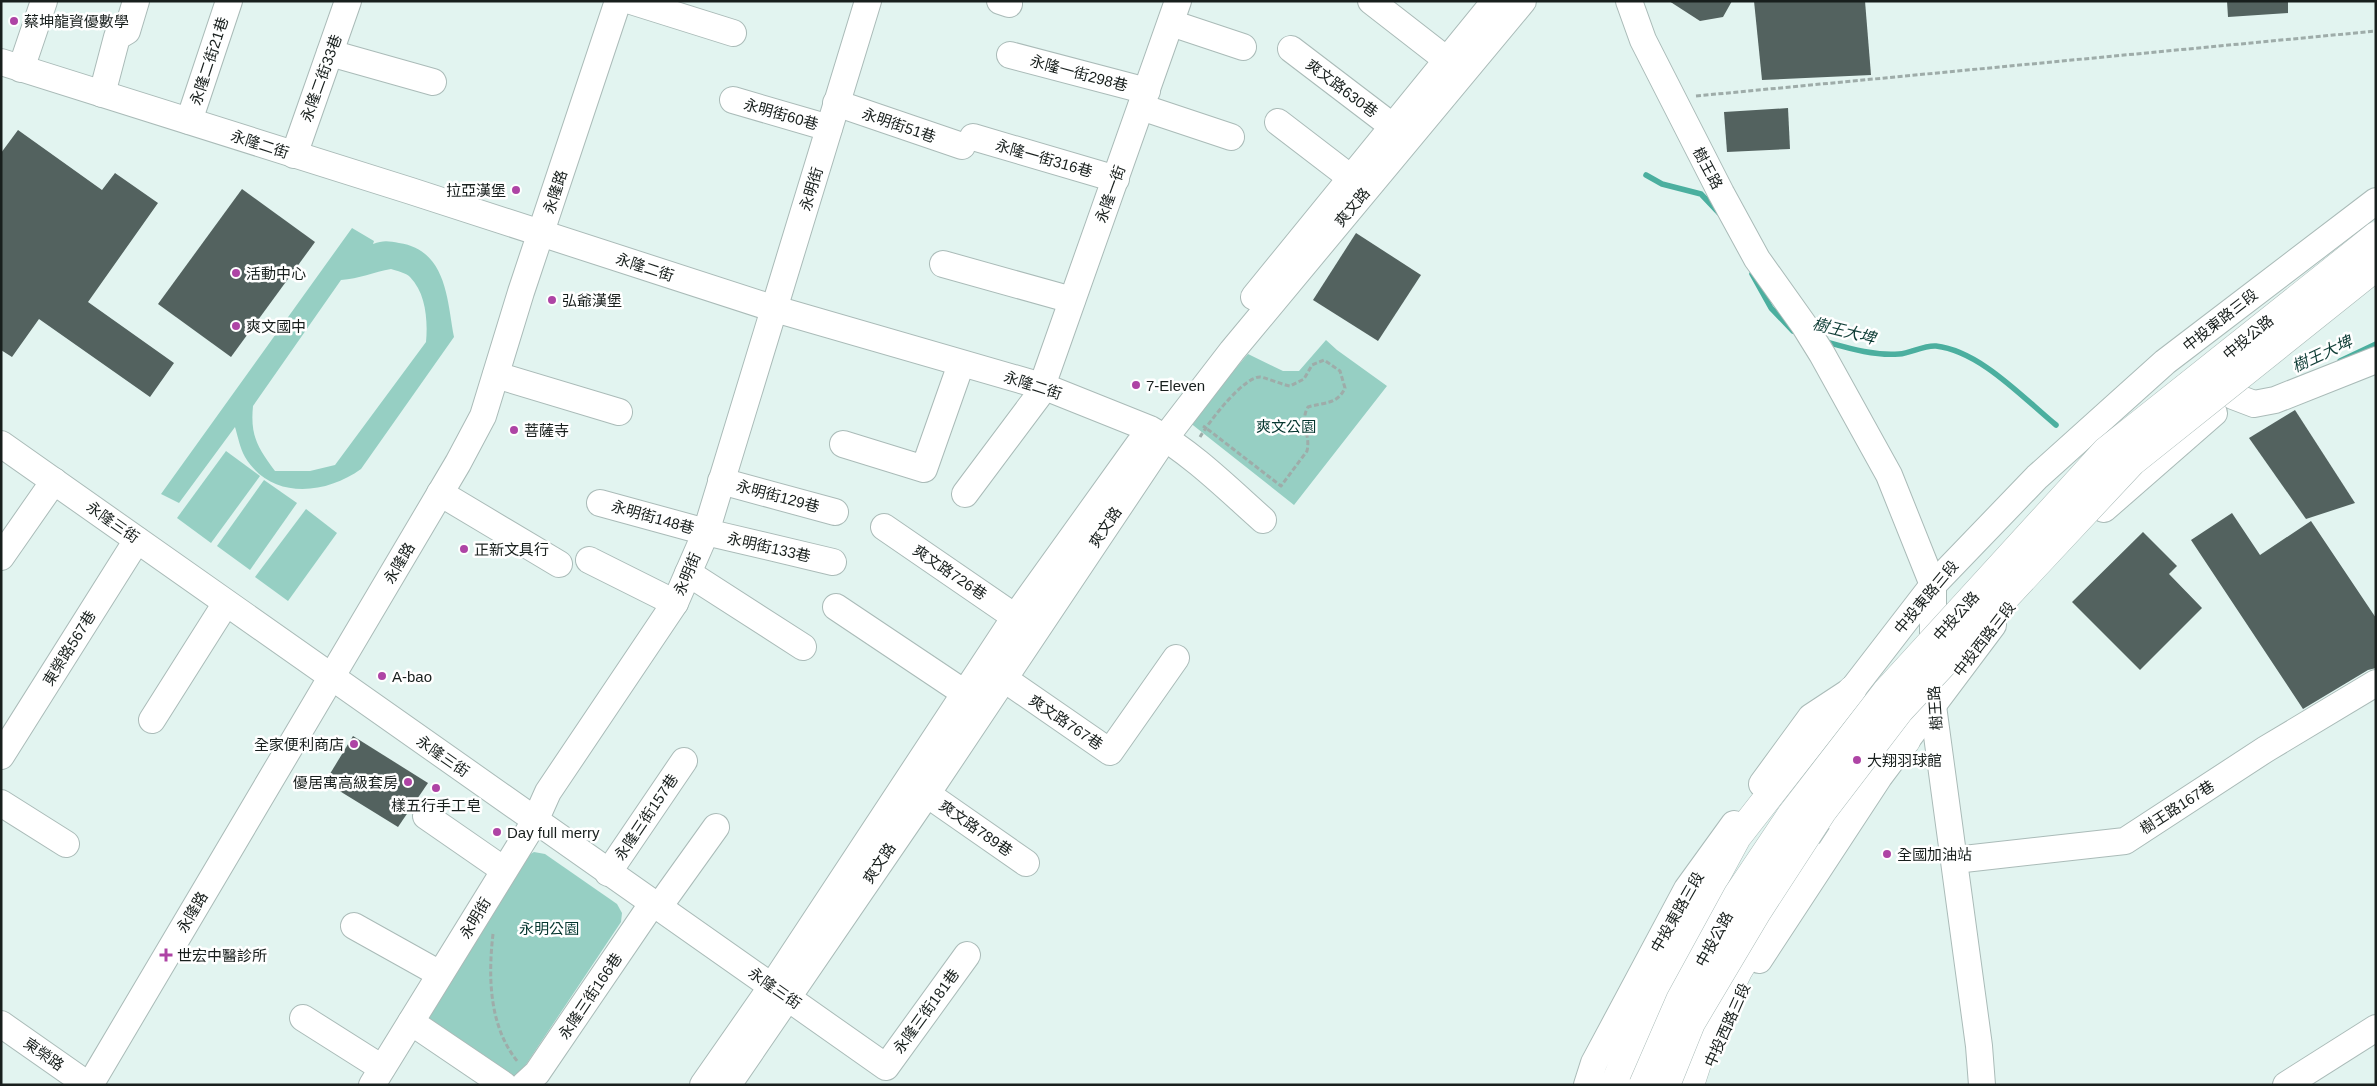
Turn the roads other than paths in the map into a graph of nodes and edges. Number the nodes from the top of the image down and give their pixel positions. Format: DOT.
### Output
graph roads {
  1 [pos="44,1"];
  2 [pos="136,1"];
  3 [pos="229,1"];
  4 [pos="348,1"];
  5 [pos="868,1"];
  6 [pos="1371,1"];
  7 [pos="1495,1"];
  8 [pos="1523,1"];
  9 [pos="1629,1"];
  10 [pos="620,2"];
  11 [pos="1174,12"];
  12 [pos="733,33"];
  13 [pos="1243,47"];
  14 [pos="1291,50"];
  15 [pos="330,53"];
  16 [pos="1010,55"];
  17 [pos="11,66"];
  18 [pos="1456,67"];
  19 [pos="433,82"];
  20 [pos="102,94"];
  21 [pos="1144,99"];
  22 [pos="733,100"];
  23 [pos="836,104"];
  24 [pos="189,121"];
  25 [pos="1278,122"];
  26 [pos="1392,126"];
  27 [pos="829,128"];
  28 [pos="1230,137"];
  29 [pos="967,142"];
  30 [pos="294,154"];
  31 [pos="1351,178"];
  32 [pos="1116,179"];
  33 [pos="2376,202"];
  34 [pos="541,233"];
  35 [pos="2376,236"];
  36 [pos="943,264"];
  37 [pos="2376,267"];
  38 [pos="2376,285"];
  39 [pos="1072,300"];
  40 [pos="775,309"];
  41 [pos="2376,360"];
  42 [pos="961,364"];
  43 [pos="496,375"];
  44 [pos="1043,387"];
  45 [pos="2233,396"];
  46 [pos="619,412"];
  47 [pos="2085,433"];
  48 [pos="1157,434"];
  49 [pos="1,444"];
  50 [pos="842,444"];
  51 [pos="54,481"];
  52 [pos="721,481"];
  53 [pos="2129,486"];
  54 [pos="440,493"];
  55 [pos="966,494"];
  56 [pos="600,502"];
  57 [pos="835,512"];
  58 [pos="1263,520"];
  59 [pos="884,528"];
  60 [pos="706,532"];
  61 [pos="137,540"];
  62 [pos="1,557"];
  63 [pos="589,560"];
  64 [pos="833,562"];
  65 [pos="559,564"];
  66 [pos="688,574"];
  67 [pos="1933,585"];
  68 [pos="226,603"];
  69 [pos="675,603"];
  70 [pos="836,607"];
  71 [pos="1016,616"];
  72 [pos="803,647"];
  73 [pos="1176,658"];
  74 [pos="331,677"];
  75 [pos="1003,678"];
  76 [pos="2376,683"];
  77 [pos="1852,690"];
  78 [pos="966,694"];
  79 [pos="1933,706"];
  80 [pos="152,720"];
  81 [pos="1906,741"];
  82 [pos="4,746"];
  83 [pos="684,760"];
  84 [pos="927,794"];
  85 [pos="1,803"];
  86 [pos="426,816"];
  87 [pos="535,821"];
  88 [pos="716,828"];
  89 [pos="66,844"];
  90 [pos="1954,860"];
  91 [pos="1026,863"];
  92 [pos="504,870"];
  93 [pos="608,873"];
  94 [pos="655,906"];
  95 [pos="354,926"];
  96 [pos="967,955"];
  97 [pos="440,974"];
  98 [pos="780,991"];
  99 [pos="303,1018"];
  100 [pos="411,1022"];
  101 [pos="1,1024"];
  102 [pos="2376,1028"];
  103 [pos="886,1067"];
  104 [pos="522,1074"];
  105 [pos="377,1076"];
  106 [pos="89,1085"];
  107 [pos="504,1085"];
  108 [pos="703,1085"];
  109 [pos="728,1085"];
  110 [pos="1587,1085"];
  111 [pos="1614,1085"];
  112 [pos="1643,1085"];
  113 [pos="1666,1085"];
  114 [pos="1690,1085"];
  115 [pos="1700,1085"];
  116 [pos="1982,1085"];
  117 [pos="2286,1085"];
  1 -- 17 [label="street"];
  2 -- 20 [label="street"];
  3 -- 24 [label="street, 永隆二街21巷"];
  4 -- 15 [label="street, 永隆二街33巷"];
  5 -- 23 [label="street, 永明街"];
  6 -- 18 [label="street"];
  7 -- 18 [label="street, 爽文路"];
  8 -- 18 [label="street, 爽文路"];
  9 -- 67 [label="street, 樹王路"];
  10 -- 12 [label="street"];
  10 -- 34 [label="street, 永隆路"];
  11 -- 13 [label="street"];
  11 -- 21 [label="street, 永隆一街"];
  14 -- 26 [label="street, 爽文路630巷"];
  15 -- 19 [label="street"];
  15 -- 30 [label="street, 永隆二街33巷"];
  16 -- 21 [label="street, 永隆一街298巷"];
  17 -- 20 [label="street, 永隆二街"];
  18 -- 26 [label="street, 爽文路"];
  18 -- 48 [label="street, 爽文路"];
  20 -- 24 [label="street, 永隆二街"];
  21 -- 28 [label="street, 永隆一街298巷"];
  21 -- 32 [label="street, 永隆一街"];
  22 -- 27 [label="street, 永明街60巷"];
  23 -- 27 [label="street, 永明街"];
  23 -- 29 [label="street, 永明街51巷"];
  24 -- 30 [label="street, 永隆二街"];
  25 -- 31 [label="street"];
  26 -- 31 [label="street, 爽文路"];
  27 -- 40 [label="street, 永明街"];
  29 -- 32 [label="street, 永隆一街316巷"];
  30 -- 34 [label="street, 永隆二街"];
  31 -- 48 [label="street, 爽文路"];
  32 -- 39 [label="street, 永隆一街"];
  33 -- 47 [label="street, 中投東路三段"];
  34 -- 40 [label="street, 永隆二街"];
  34 -- 43 [label="street, 永隆路"];
  35 -- 112 [label="main road, 中投公路, bridge"];
  36 -- 39 [label="street"];
  37 -- 113 [label="main road, 中投公路, bridge"];
  38 -- 45 [label="street, 中投西路三段"];
  39 -- 44 [label="street, 永隆一街"];
  40 -- 42 [label="street, 永隆二街"];
  40 -- 52 [label="street, 永明街"];
  41 -- 45 [label="street"];
  42 -- 44 [label="street, 永隆二街"];
  42 -- 50 [label="street"];
  43 -- 46 [label="street"];
  43 -- 54 [label="street, 永隆路"];
  44 -- 48 [label="street, 永隆二街"];
  44 -- 55 [label="street, 永隆一街"];
  45 -- 53 [label="street, 中投西路三段"];
  47 -- 53 [label="street"];
  47 -- 67 [label="street, 中投東路三段"];
  48 -- 58 [label="street, 永隆二街"];
  48 -- 71 [label="street, 爽文路"];
  48 -- 75 [label="street, 爽文路"];
  49 -- 51 [label="street, 永隆三街"];
  51 -- 61 [label="street, 永隆三街"];
  51 -- 62 [label="street"];
  52 -- 57 [label="street, 永明街129巷"];
  52 -- 60 [label="street, 永明街"];
  53 -- 79 [label="street, 中投西路三段"];
  54 -- 65 [label="street"];
  54 -- 74 [label="street, 永隆路"];
  56 -- 60 [label="street, 永明街148巷"];
  59 -- 71 [label="street, 爽文路726巷"];
  60 -- 64 [label="street, 永明街133巷"];
  60 -- 66 [label="street, 永明街"];
  61 -- 68 [label="street, 永隆三街"];
  61 -- 82 [label="street, 東榮路567巷"];
  63 -- 69 [label="street"];
  66 -- 69 [label="street, 永明街"];
  66 -- 72 [label="street"];
  67 -- 77 [label="street, 中投東路三段"];
  67 -- 79 [label="street, 樹王路"];
  68 -- 74 [label="street, 永隆三街"];
  68 -- 80 [label="street"];
  69 -- 87 [label="street, 永明街"];
  70 -- 78 [label="street"];
  71 -- 78 [label="street, 爽文路"];
  73 -- 75 [label="street, 爽文路767巷"];
  74 -- 87 [label="street, 永隆三街"];
  74 -- 106 [label="street, 永隆路"];
  75 -- 84 [label="street, 爽文路"];
  76 -- 90 [label="street, 樹王路167巷"];
  77 -- 110 [label="street, 中投東路三段"];
  77 -- 111 [label="main road"];
  78 -- 98 [label="street, 爽文路"];
  79 -- 81 [label="street, 中投西路三段"];
  79 -- 90 [label="street, 樹王路"];
  81 -- 114 [label="main road"];
  81 -- 115 [label="street, 中投西路三段"];
  83 -- 93 [label="street, 永隆三街157巷"];
  84 -- 91 [label="street, 爽文路789巷"];
  84 -- 98 [label="street, 爽文路"];
  85 -- 89 [label="street"];
  86 -- 92 [label="street"];
  87 -- 92 [label="street, 永明街"];
  87 -- 93 [label="street, 永隆三街"];
  88 -- 94 [label="street, 永隆三街166巷"];
  90 -- 116 [label="street, 樹王路"];
  92 -- 97 [label="street, 永明街"];
  93 -- 94 [label="street, 永隆三街"];
  94 -- 98 [label="street, 永隆三街"];
  94 -- 104 [label="street, 永隆三街166巷"];
  95 -- 97 [label="street"];
  96 -- 103 [label="street, 永隆三街181巷"];
  97 -- 100 [label="street, 永明街"];
  98 -- 103 [label="street, 永隆三街"];
  98 -- 108 [label="street, 爽文路"];
  98 -- 109 [label="street, 爽文路"];
  99 -- 105 [label="street"];
  100 -- 105 [label="street, 永明街"];
  100 -- 107 [label="street"];
  101 -- 106 [label="street, 東榮路"];
  102 -- 117 [label="street"];
}
